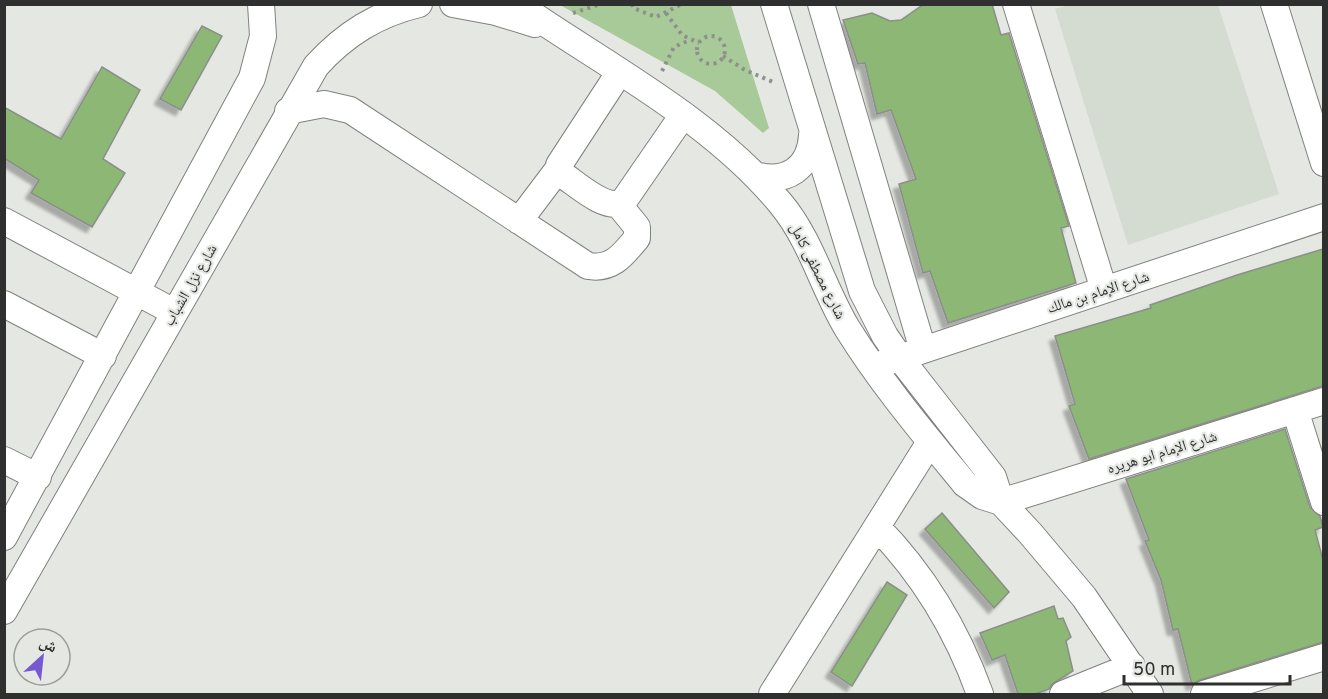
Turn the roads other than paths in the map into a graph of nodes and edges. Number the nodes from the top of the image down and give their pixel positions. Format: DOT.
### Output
graph roads {
  1 [pos="261,4"];
  2 [pos="419,4"];
  3 [pos="453,4"];
  4 [pos="517,4"];
  5 [pos="774,4"];
  6 [pos="1016,4"];
  7 [pos="1274,4"];
  8 [pos="822,5"];
  9 [pos="560,34"];
  10 [pos="619,73"];
  11 [pos="288,111"];
  12 [pos="683,115"];
  13 [pos="812,135"];
  14 [pos="1323,163"];
  15 [pos="558,168"];
  16 [pos="755,175"];
  17 [pos="619,205"];
  18 [pos="1323,217"];
  19 [pos="4,221"];
  20 [pos="519,221"];
  21 [pos="1104,290"];
  22 [pos="138,293"];
  23 [pos="4,304"];
  24 [pos="174,312"];
  25 [pos="912,354"];
  26 [pos="103,356"];
  27 [pos="872,366"];
  28 [pos="1323,401"];
  29 [pos="1295,410"];
  30 [pos="930,442"];
  31 [pos="4,459"];
  32 [pos="38,477"];
  33 [pos="1001,502"];
  34 [pos="1323,502"];
  35 [pos="877,527"];
  36 [pos="4,537"];
  37 [pos="4,611"];
  38 [pos="1323,657"];
  39 [pos="1132,666"];
  40 [pos="772,694"];
  41 [pos="980,694"];
  42 [pos="1063,694"];
  43 [pos="1150,694"];
  44 [pos="1204,694"];
  1 -- 22 [label="street"];
  2 -- 11 [label="street, شارع نزل الشباب"];
  3 -- 9 [label="street"];
  4 -- 9 [label="street, شارع مصطفى كامل"];
  5 -- 13 [label="street, شارع مصطفى كامل"];
  6 -- 21 [label="street"];
  7 -- 14 [label="street"];
  8 -- 25 [label="street"];
  9 -- 10 [label="street, شارع مصطفى كامل"];
  10 -- 12 [label="street, شارع مصطفى كامل"];
  10 -- 15 [label="street"];
  11 -- 20 [label="street"];
  11 -- 24 [label="street, شارع نزل الشباب"];
  12 -- 16 [label="street, شارع مصطفى كامل"];
  12 -- 17 [label="street"];
  13 -- 16 [label="street"];
  13 -- 25 [label="street, شارع مصطفى كامل"];
  15 -- 17 [label="street"];
  15 -- 20 [label="street"];
  16 -- 27 [label="street, شارع مصطفى كامل"];
  17 -- 20 [label="street"];
  18 -- 21 [label="street, شارع الإمام بن مالك"];
  19 -- 22 [label="street"];
  21 -- 25 [label="street, شارع الإمام بن مالك"];
  22 -- 24 [label="street"];
  22 -- 26 [label="street"];
  23 -- 26 [label="street"];
  24 -- 37 [label="street, شارع نزل الشباب"];
  25 -- 27 [label="street, شارع الإمام بن مالك"];
  25 -- 33 [label="street, شارع مصطفى كامل"];
  26 -- 32 [label="street"];
  27 -- 30 [label="street, شارع مصطفى كامل"];
  28 -- 29 [label="street, شارع الإمام ابو هريره"];
  29 -- 33 [label="street, شارع الإمام ابو هريره"];
  29 -- 34 [label="street"];
  30 -- 33 [label="street, شارع مصطفى كامل"];
  30 -- 35 [label="street"];
  31 -- 32 [label="street"];
  32 -- 36 [label="street"];
  33 -- 39 [label="street, شارع مصطفى كامل"];
  35 -- 40 [label="street"];
  35 -- 41 [label="street"];
  38 -- 44 [label="street"];
  39 -- 42 [label="street"];
  39 -- 43 [label="street, شارع مصطفى كامل"];
}
